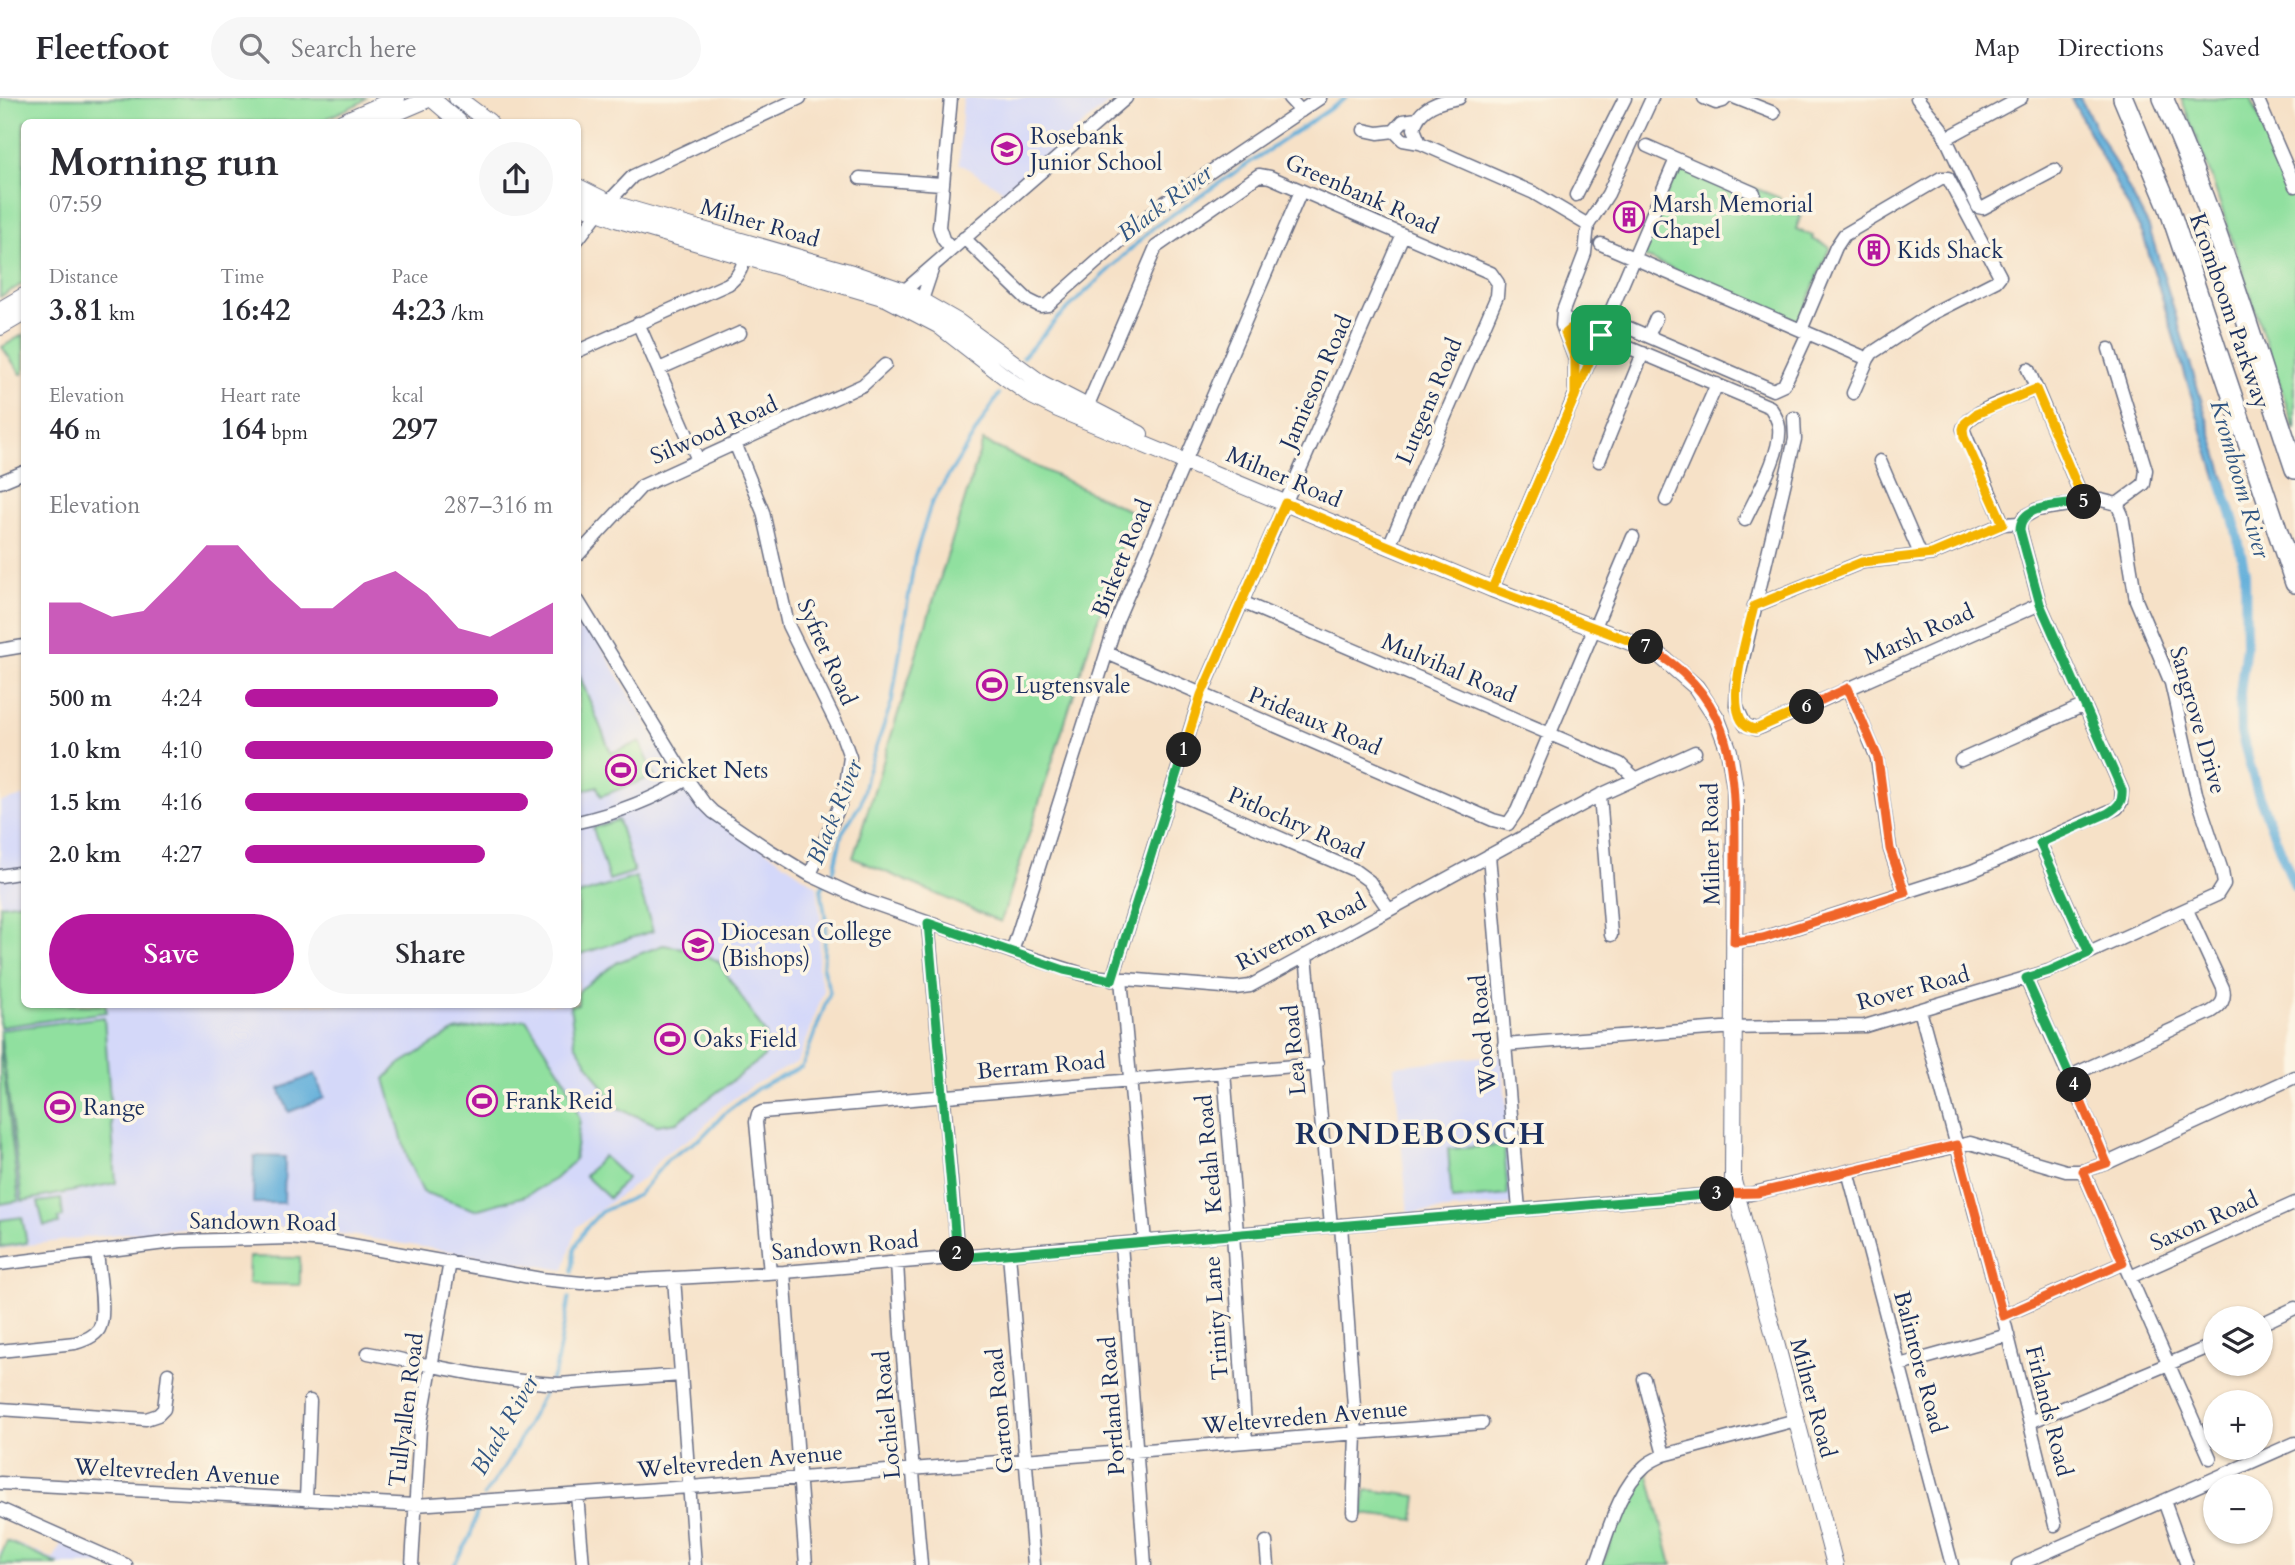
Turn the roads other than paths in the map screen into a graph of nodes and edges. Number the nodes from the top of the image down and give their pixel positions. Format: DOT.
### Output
graph roads {
  1 [pos="377,98"];
  2 [pos="397,98"];
  3 [pos="431,98"];
  4 [pos="457,98"];
  5 [pos="800,98"];
  6 [pos="951,98"];
  7 [pos="1126,98"];
  8 [pos="1289,98"];
  9 [pos="1320,98"];
  10 [pos="1459,98"];
  11 [pos="1625,98"];
  12 [pos="1652,98"];
  13 [pos="1704,98"];
  14 [pos="1726,98"];
  15 [pos="1736,98"];
  16 [pos="1917,98"];
  17 [pos="2021,98"];
  18 [pos="2123,98"];
  19 [pos="2163,98"];
  20 [pos="2257,98"];
  21 [pos="1301,111"];
  22 [pos="1774,113"];
  23 [pos="348,119"];
  24 [pos="351,119"];
  25 [pos="382,119"];
  26 [pos="456,119"];
  27 [pos="485,119"];
  28 [pos="1417,119"];
  29 [pos="1364,130"];
  30 [pos="1394,131"];
  31 [pos="1947,138"];
  32 [pos="1420,144"];
  33 [pos="1647,146"];
  34 [pos="1676,159"];
  35 [pos="2055,170"];
  36 [pos="860,178"];
  37 [pos="941,184"];
  38 [pos="2295,186"];
  39 [pos="581,189"];
  40 [pos="1301,191"];
  41 [pos="1754,193"];
  42 [pos="1576,195"];
  43 [pos="581,204"];
  44 [pos="603,207"];
  45 [pos="1588,225"];
  46 [pos="581,235"];
  47 [pos="1403,235"];
  48 [pos="964,238"];
  49 [pos="1601,244"];
  50 [pos="951,249"];
  51 [pos="747,250"];
  52 [pos="1634,258"];
  53 [pos="933,267"];
  54 [pos="1491,273"];
  55 [pos="904,291"];
  56 [pos="21,298"];
  57 [pos="922,300"];
  58 [pos="0,310"];
  59 [pos="21,315"];
  60 [pos="1657,318"];
  61 [pos="1608,319"];
  62 [pos="638,323"];
  63 [pos="0,327"];
  64 [pos="1570,329"];
  65 [pos="1805,332"];
  66 [pos="740,333"];
  67 [pos="1601,335"];
  68 [pos="1648,336"];
  69 [pos="2109,349"];
  70 [pos="581,350"];
  71 [pos="1643,353"];
  72 [pos="1868,359"];
  73 [pos="885,365"];
  74 [pos="659,369"];
  75 [pos="2028,369"];
  76 [pos="1717,384"];
  77 [pos="2036,389"];
  78 [pos="1853,393"];
  79 [pos="1575,396"];
  80 [pos="1087,407"];
  81 [pos="1794,418"];
  82 [pos="736,443"];
  83 [pos="1182,459"];
  84 [pos="698,460"];
  85 [pos="1599,461"];
  86 [pos="1880,461"];
  87 [pos="2295,469"];
  88 [pos="21,473"];
  89 [pos="0,482"];
  90 [pos="1666,500"];
  91 [pos="2084,502"];
  92 [pos="1285,503"];
  93 [pos="2117,504"];
  94 [pos="1745,520"];
  95 [pos="2020,523"];
  96 [pos="2003,524"];
  97 [pos="1633,537"];
  98 [pos="1389,546"];
  99 [pos="581,551"];
  100 [pos="1921,556"];
  101 [pos="2295,583"];
  102 [pos="1492,589"];
  103 [pos="1242,602"];
  104 [pos="2040,604"];
  105 [pos="581,606"];
  106 [pos="1754,606"];
  107 [pos="1595,629"];
  108 [pos="21,646"];
  109 [pos="0,650"];
  110 [pos="1107,653"];
  111 [pos="1848,688"];
  112 [pos="1201,695"];
  113 [pos="2085,705"];
  114 [pos="1550,733"];
  115 [pos="1695,752"];
  116 [pos="1961,760"];
  117 [pos="687,779"];
  118 [pos="1636,779"];
  119 [pos="1172,791"];
  120 [pos="1600,795"];
  121 [pos="581,821"];
  122 [pos="1508,824"];
  123 [pos="1516,840"];
  124 [pos="2040,843"];
  125 [pos="1489,855"];
  126 [pos="21,872"];
  127 [pos="0,876"];
  128 [pos="812,876"];
  129 [pos="2224,884"];
  130 [pos="1905,893"];
  131 [pos="1389,910"];
  132 [pos="2187,910"];
  133 [pos="928,923"];
  134 [pos="1611,935"];
  135 [pos="1734,942"];
  136 [pos="1012,952"];
  137 [pos="2089,953"];
  138 [pos="1306,955"];
  139 [pos="2026,978"];
  140 [pos="1117,980"];
  141 [pos="1920,1010"];
  142 [pos="1734,1028"];
  143 [pos="1504,1045"];
  144 [pos="1317,1063"];
  145 [pos="1224,1072"];
  146 [pos="2070,1076"];
  147 [pos="2295,1077"];
  148 [pos="1130,1079"];
  149 [pos="944,1096"];
  150 [pos="1957,1145"];
  151 [pos="2107,1163"];
  152 [pos="1848,1171"];
  153 [pos="2083,1171"];
  154 [pos="1735,1194"];
  155 [pos="2295,1203"];
  156 [pos="1519,1210"];
  157 [pos="1336,1225"];
  158 [pos="1235,1233"];
  159 [pos="1145,1242"];
  160 [pos="1121,1244"];
  161 [pos="97,1251"];
  162 [pos="1009,1253"];
  163 [pos="958,1258"];
  164 [pos="450,1262"];
  165 [pos="897,1262"];
  166 [pos="2123,1263"];
  167 [pos="0,1265"];
  168 [pos="784,1272"];
  169 [pos="770,1273"];
  170 [pos="2130,1277"];
  171 [pos="674,1278"];
  172 [pos="2295,1308"];
  173 [pos="2003,1316"];
  174 [pos="2273,1318"];
  175 [pos="2008,1335"];
  176 [pos="2203,1350"];
  177 [pos="0,1351"];
  178 [pos="368,1353"];
  179 [pos="430,1364"];
  180 [pos="1900,1364"];
  181 [pos="2168,1365"];
  182 [pos="168,1374"];
  183 [pos="681,1375"];
  184 [pos="1644,1379"];
  185 [pos="310,1401"];
  186 [pos="0,1409"];
  187 [pos="1796,1420"];
  188 [pos="2030,1422"];
  189 [pos="1482,1423"];
  190 [pos="1356,1435"];
  191 [pos="1246,1442"];
  192 [pos="2203,1442"];
  193 [pos="2295,1443"];
  194 [pos="1136,1451"];
  195 [pos="1664,1455"];
  196 [pos="1025,1460"];
  197 [pos="913,1469"];
  198 [pos="799,1478"];
  199 [pos="0,1483"];
  200 [pos="690,1487"];
  201 [pos="578,1494"];
  202 [pos="306,1500"];
  203 [pos="2164,1501"];
  204 [pos="415,1505"];
  205 [pos="0,1509"];
  206 [pos="1353,1512"];
  207 [pos="2055,1525"];
  208 [pos="1266,1542"];
  209 [pos="126,1565"];
  210 [pos="412,1565"];
  211 [pos="583,1565"];
  212 [pos="695,1565"];
  213 [pos="806,1565"];
  214 [pos="921,1565"];
  215 [pos="1034,1565"];
  216 [pos="1145,1565"];
  217 [pos="1268,1565"];
  218 [pos="1596,1565"];
  219 [pos="1836,1565"];
  220 [pos="1952,1565"];
  221 [pos="2018,1565"];
  222 [pos="2187,1565"];
  1 -- 23 [label="main road"];
  2 -- 24 [label="main road"];
  3 -- 25 [label="main road"];
  3 -- 26 [label="main road"];
  4 -- 27 [label="main road"];
  5 -- 44 [label="street"];
  6 -- 37 [label="street"];
  7 -- 48 [label="street"];
  8 -- 21 [label="street"];
  9 -- 21 [label="street"];
  10 -- 28 [label="street"];
  11 -- 42 [label="street"];
  12 -- 45 [label="street"];
  13 -- 14 [label="street"];
  15 -- 22 [label="street"];
  16 -- 31 [label="street"];
  17 -- 31 [label="street"];
  18 -- 101 [label="highway, Kromboom Parkway"];
  19 -- 87 [label="highway, Kromboom Parkway"];
  20 -- 38 [label="street"];
  21 -- 48 [label="street"];
  28 -- 30 [label="street"];
  28 -- 32 [label="street"];
  29 -- 30 [label="street"];
  30 -- 32 [label="street"];
  31 -- 35 [label="street"];
  32 -- 45 [label="street"];
  33 -- 34 [label="street"];
  34 -- 41 [label="street"];
  34 -- 52 [label="street"];
  36 -- 37 [label="street"];
  37 -- 50 [label="street"];
  39 -- 44 [label="main road, Milner Road"];
  40 -- 47 [label="street, Greenbank Road"];
  40 -- 80 [label="street, Greenbank Road"];
  40 -- 83 [label="street, Birkett Road"];
  43 -- 44 [label="main road, Milner Road"];
  44 -- 46 [label="street"];
  44 -- 51 [label="main road, Milner Road"];
  45 -- 64 [label="street"];
  47 -- 54 [label="street, Greenbank Road"];
  47 -- 92 [label="street, Jamieson Road"];
  48 -- 50 [label="street"];
  49 -- 52 [label="street"];
  50 -- 53 [label="street"];
  51 -- 55 [label="main road, Milner Road"];
  51 -- 62 [label="street"];
  51 -- 83 [label="main road, Milner Road"];
  52 -- 61 [label="street"];
  52 -- 65 [label="street"];
  53 -- 55 [label="street"];
  53 -- 57 [label="street"];
  54 -- 98 [label="street, Lutgens Road"];
  55 -- 57 [label="main road, Milner Road"];
  56 -- 58 [label="main road"];
  57 -- 80 [label="main road, Milner Road"];
  59 -- 63 [label="main road"];
  60 -- 68 [label="street"];
  61 -- 67 [label="street"];
  61 -- 68 [label="street"];
  62 -- 70 [label="street"];
  62 -- 74 [label="street"];
  64 -- 67 [label="street"];
  64 -- 79 [label="street"];
  65 -- 68 [label="street"];
  65 -- 72 [label="street"];
  65 -- 72 [label="street"];
  66 -- 74 [label="street"];
  67 -- 71 [label="street"];
  67 -- 79 [label="street"];
  69 -- 93 [label="street"];
  71 -- 76 [label="street"];
  71 -- 85 [label="street"];
  72 -- 78 [label="street"];
  73 -- 82 [label="street, Silwood Road"];
  74 -- 84 [label="street"];
  75 -- 77 [label="street"];
  76 -- 90 [label="street"];
  76 -- 94 [label="street"];
  77 -- 91 [label="street"];
  77 -- 96 [label="street"];
  79 -- 102 [label="street"];
  80 -- 83 [label="main road, Milner Road"];
  81 -- 106 [label="street"];
  82 -- 84 [label="street, Silwood Road"];
  82 -- 128 [label="street, Syfret Road"];
  83 -- 92 [label="main road, Milner Road"];
  83 -- 110 [label="street, Birkett Road"];
  84 -- 99 [label="street, Silwood Road"];
  86 -- 100 [label="street"];
  88 -- 89 [label="street"];
  91 -- 93 [label="street"];
  91 -- 95 [label="street"];
  92 -- 98 [label="main road, Milner Road"];
  92 -- 103 [label="street, Jamieson Road"];
  93 -- 129 [label="street, Sangrove Drive"];
  95 -- 96 [label="street"];
  95 -- 104 [label="street"];
  96 -- 100 [label="street"];
  97 -- 107 [label="street"];
  98 -- 102 [label="main road, Milner Road"];
  100 -- 106 [label="street"];
  102 -- 107 [label="main road, Milner Road"];
  103 -- 112 [label="street, Jamieson Road"];
  103 -- 114 [label="street, Mulvihal Road"];
  104 -- 111 [label="street, Marsh Road"];
  104 -- 113 [label="street"];
  105 -- 117 [label="street, Riverton Road"];
  106 -- 111 [label="street, Marsh Road"];
  107 -- 114 [label="street"];
  107 -- 135 [label="main road, Milner Road"];
  108 -- 109 [label="street"];
  110 -- 112 [label="street, Prideaux Road"];
  110 -- 136 [label="street, Birkett Road"];
  111 -- 130 [label="street"];
  112 -- 119 [label="street, Jamieson Road"];
  112 -- 122 [label="street, Prideaux Road"];
  113 -- 116 [label="street"];
  113 -- 124 [label="street"];
  114 -- 118 [label="street, Mulvihal Road"];
  114 -- 122 [label="street"];
  115 -- 118 [label="street, Riverton Road"];
  117 -- 121 [label="street"];
  117 -- 128 [label="street, Riverton Road"];
  118 -- 120 [label="street, Riverton Road"];
  119 -- 131 [label="street, Pitlochry Road"];
  119 -- 140 [label="street, Jamieson Road"];
  120 -- 123 [label="street, Riverton Road"];
  120 -- 134 [label="street"];
  122 -- 123 [label="street"];
  123 -- 125 [label="street, Riverton Road"];
  124 -- 130 [label="street"];
  124 -- 137 [label="street"];
  125 -- 131 [label="street, Riverton Road"];
  125 -- 143 [label="street, Wood Road"];
  126 -- 127 [label="street"];
  128 -- 133 [label="street, Riverton Road"];
  129 -- 132 [label="street, Rover Road"];
  130 -- 135 [label="street"];
  131 -- 138 [label="street, Riverton Road"];
  132 -- 137 [label="street, Rover Road"];
  132 -- 146 [label="street"];
  133 -- 136 [label="street, Riverton Road"];
  133 -- 149 [label="street"];
  135 -- 142 [label="main road, Milner Road"];
  136 -- 140 [label="street, Riverton Road"];
  137 -- 139 [label="street, Rover Road"];
  138 -- 140 [label="street, Riverton Road"];
  138 -- 144 [label="street, Lea Road"];
  139 -- 141 [label="street, Rover Road"];
  139 -- 146 [label="street"];
  140 -- 148 [label="street, Jamieson Road"];
  141 -- 142 [label="street, Rover Road"];
  141 -- 150 [label="street, Firlands Road"];
  142 -- 143 [label="street, Rover Road"];
  142 -- 154 [label="main road, Milner Road"];
  143 -- 156 [label="street, Wood Road"];
  144 -- 145 [label="street, Berram Road"];
  144 -- 157 [label="street, Lea Road"];
  145 -- 148 [label="street, Berram Road"];
  145 -- 158 [label="street, Kedah Road"];
  146 -- 151 [label="street"];
  147 -- 151 [label="street, Sandown Road"];
  148 -- 149 [label="street, Berram Road"];
  148 -- 159 [label="street, Jamieson Road"];
  149 -- 163 [label="street"];
  149 -- 169 [label="street, Berram Road"];
  150 -- 152 [label="street, Sandown Road"];
  150 -- 153 [label="street, Sandown Road"];
  150 -- 173 [label="street, Firlands Road"];
  151 -- 153 [label="street, Sandown Road"];
  152 -- 154 [label="street, Sandown Road"];
  152 -- 180 [label="street, Balintore Road"];
  153 -- 166 [label="street"];
  154 -- 156 [label="street, Sandown Road"];
  154 -- 187 [label="main road, Milner Road"];
  155 -- 170 [label="street, Saxon Road"];
  156 -- 157 [label="street, Sandown Road"];
  157 -- 158 [label="street, Sandown Road"];
  157 -- 190 [label="street, Lea Road"];
  158 -- 159 [label="street, Sandown Road"];
  158 -- 191 [label="street, Trinity Lane"];
  159 -- 160 [label="street, Sandown Road"];
  160 -- 162 [label="street, Sandown Road"];
  160 -- 194 [label="street, Portland Road"];
  161 -- 164 [label="street, Sandown Road"];
  161 -- 167 [label="street, Sandown Road"];
  161 -- 177 [label="street"];
  162 -- 163 [label="street, Sandown Road"];
  162 -- 196 [label="street, Garton Road"];
  163 -- 165 [label="street, Sandown Road"];
  164 -- 171 [label="street, Sandown Road"];
  164 -- 179 [label="street, Tullyallen Road"];
  165 -- 168 [label="street, Sandown Road"];
  165 -- 197 [label="street, Lochiel Road"];
  166 -- 170 [label="street"];
  166 -- 173 [label="street, Saxon Road"];
  168 -- 169 [label="street, Sandown Road"];
  168 -- 198 [label="street"];
  169 -- 171 [label="street, Sandown Road"];
  170 -- 181 [label="street"];
  171 -- 183 [label="street"];
  172 -- 174 [label="street"];
  173 -- 175 [label="street, Firlands Road"];
  175 -- 180 [label="street"];
  175 -- 188 [label="street, Firlands Road"];
  176 -- 181 [label="street"];
  178 -- 179 [label="street"];
  179 -- 183 [label="street"];
  179 -- 204 [label="street, Tullyallen Road"];
  180 -- 220 [label="street, Balintore Road"];
  181 -- 188 [label="street"];
  181 -- 192 [label="street"];
  182 -- 186 [label="street"];
  183 -- 200 [label="street"];
  184 -- 195 [label="street"];
  185 -- 202 [label="street"];
  187 -- 195 [label="street"];
  187 -- 219 [label="main road, Milner Road"];
  188 -- 207 [label="street, Firlands Road"];
  189 -- 190 [label="street, Weltevreden Avenue"];
  190 -- 191 [label="street, Weltevreden Avenue"];
  190 -- 206 [label="street, Lea Road"];
  191 -- 194 [label="street, Weltevreden Avenue"];
  193 -- 203 [label="street"];
  194 -- 196 [label="street, Weltevreden Avenue"];
  194 -- 216 [label="street, Portland Road"];
  195 -- 218 [label="street"];
  196 -- 197 [label="street, Weltevreden Avenue"];
  196 -- 215 [label="street, Garton Road"];
  197 -- 198 [label="street, Weltevreden Avenue"];
  197 -- 214 [label="street, Lochiel Road"];
  198 -- 200 [label="street, Weltevreden Avenue"];
  198 -- 213 [label="street"];
  199 -- 202 [label="street, Weltevreden Avenue"];
  200 -- 201 [label="street, Weltevreden Avenue"];
  200 -- 212 [label="street"];
  201 -- 204 [label="street, Weltevreden Avenue"];
  201 -- 211 [label="street"];
  202 -- 204 [label="street, Weltevreden Avenue"];
  203 -- 221 [label="street"];
  203 -- 222 [label="street"];
  204 -- 210 [label="street, Tullyallen Road"];
  205 -- 209 [label="street"];
  208 -- 217 [label="street"];
}
